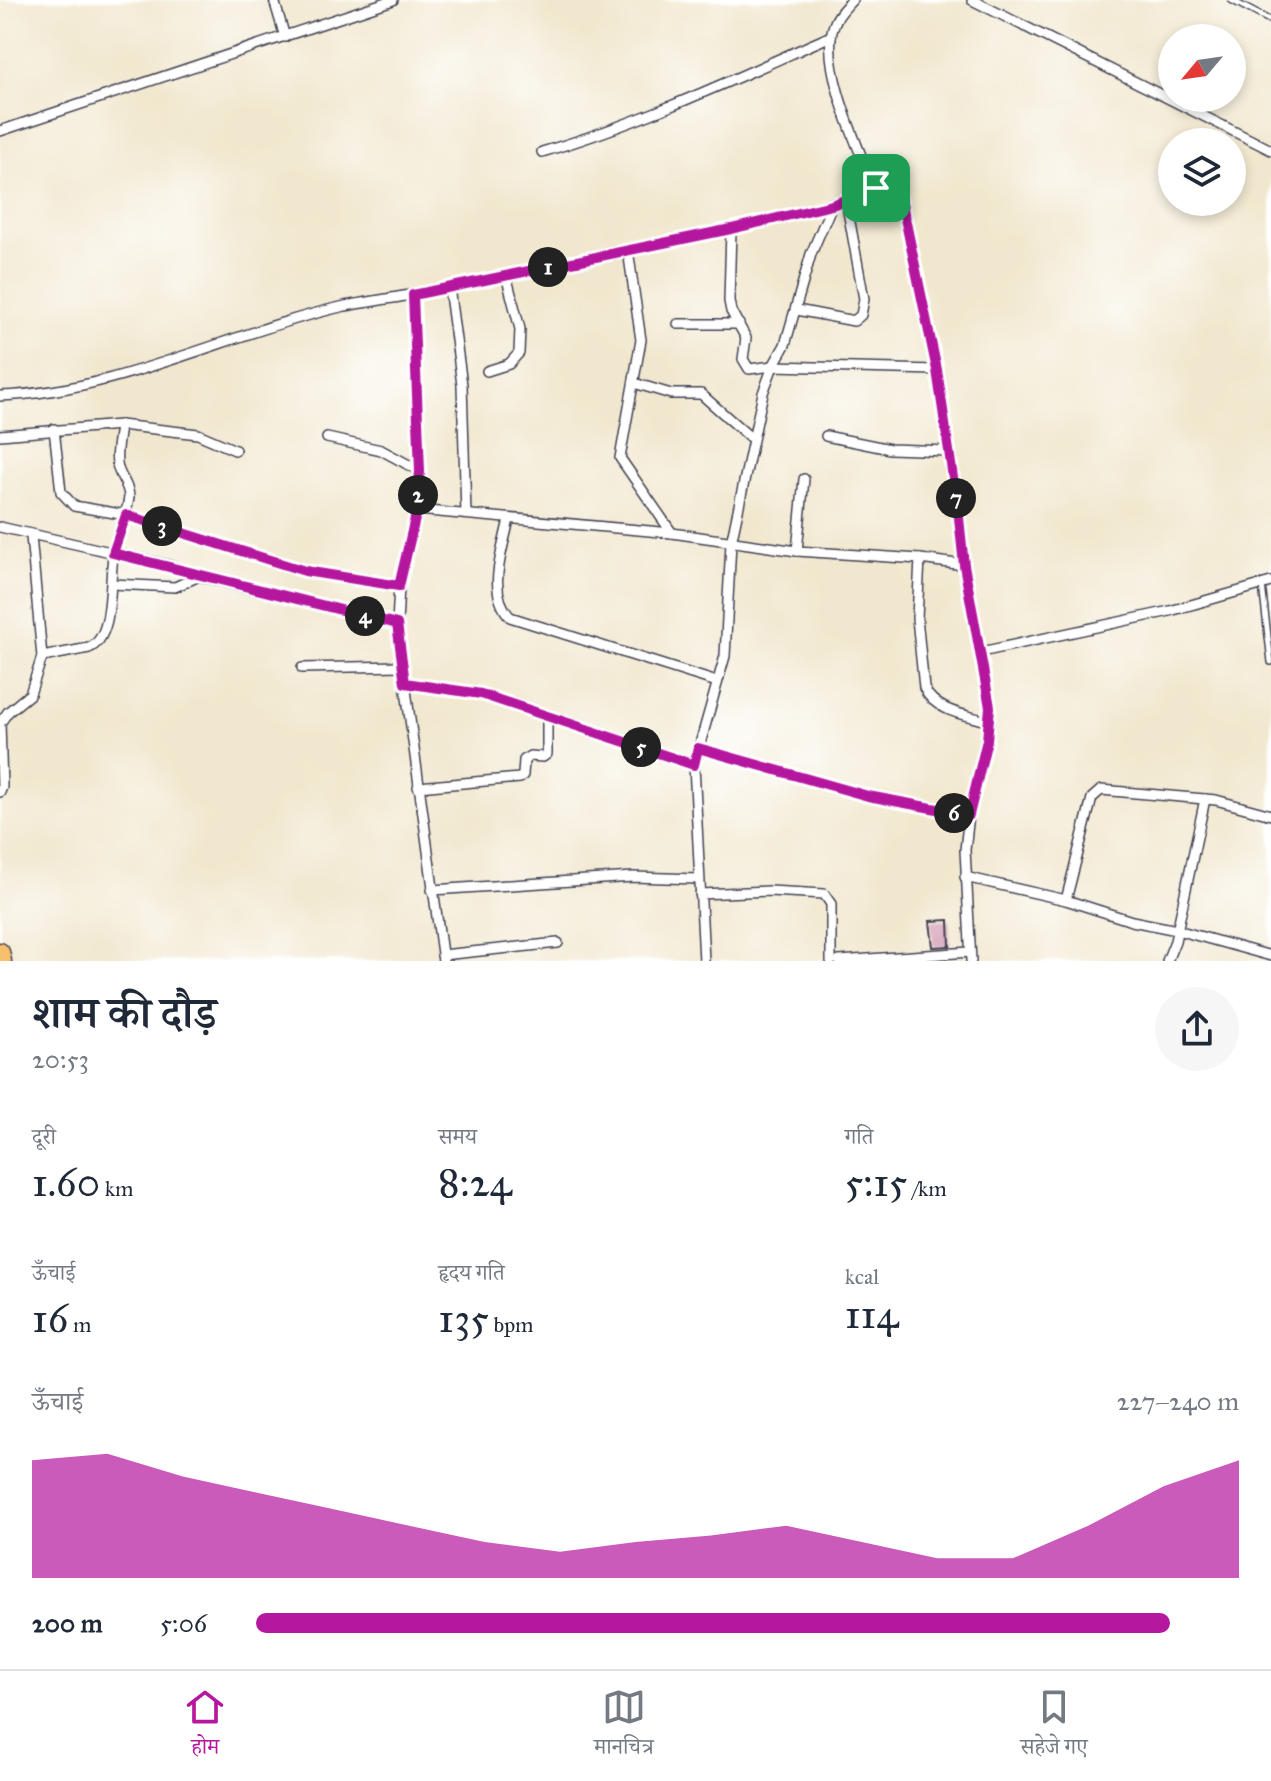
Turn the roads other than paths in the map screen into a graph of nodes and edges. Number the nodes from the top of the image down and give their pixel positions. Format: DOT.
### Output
graph roads {
  1 [pos="274,0"];
  2 [pos="393,0"];
  3 [pos="852,0"];
  4 [pos="972,0"];
  5 [pos="1231,0"];
  6 [pos="1271,21"];
  7 [pos="831,36"];
  8 [pos="285,37"];
  9 [pos="0,131"];
  10 [pos="1271,150"];
  11 [pos="542,152"];
  12 [pos="876,188"];
  13 [pos="846,200"];
  14 [pos="832,205"];
  15 [pos="731,229"];
  16 [pos="628,250"];
  17 [pos="506,275"];
  18 [pos="449,287"];
  19 [pos="413,295"];
  20 [pos="797,310"];
  21 [pos="678,324"];
  22 [pos="739,324"];
  23 [pos="773,366"];
  24 [pos="937,370"];
  25 [pos="487,371"];
  26 [pos="634,383"];
  27 [pos="0,396"];
  28 [pos="120,425"];
  29 [pos="54,429"];
  30 [pos="0,435"];
  31 [pos="826,436"];
  32 [pos="327,438"];
  33 [pos="752,439"];
  34 [pos="235,450"];
  35 [pos="949,451"];
  36 [pos="420,471"];
  37 [pos="804,479"];
  38 [pos="417,510"];
  39 [pos="466,514"];
  40 [pos="126,515"];
  41 [pos="509,519"];
  42 [pos="0,527"];
  43 [pos="672,533"];
  44 [pos="31,536"];
  45 [pos="731,543"];
  46 [pos="797,551"];
  47 [pos="113,553"];
  48 [pos="920,559"];
  49 [pos="964,565"];
  50 [pos="199,576"];
  51 [pos="112,584"];
  52 [pos="1267,584"];
  53 [pos="399,586"];
  54 [pos="397,624"];
  55 [pos="981,652"];
  56 [pos="42,657"];
  57 [pos="1271,662"];
  58 [pos="401,666"];
  59 [pos="302,668"];
  60 [pos="717,682"];
  61 [pos="405,683"];
  62 [pos="547,715"];
  63 [pos="990,722"];
  64 [pos="698,748"];
  65 [pos="694,765"];
  66 [pos="418,787"];
  67 [pos="0,792"];
  68 [pos="1205,799"];
  69 [pos="969,815"];
  70 [pos="1271,815"];
  71 [pos="965,877"];
  72 [pos="698,879"];
  73 [pos="432,890"];
  74 [pos="700,894"];
  75 [pos="1066,900"];
  76 [pos="1177,930"];
  77 [pos="558,943"];
  78 [pos="0,952"];
  79 [pos="1271,956"];
  80 [pos="970,957"];
  81 [pos="442,958"];
  82 [pos="2,961"];
  83 [pos="704,961"];
  84 [pos="831,961"];
  85 [pos="839,961"];
  86 [pos="1167,961"];
  1 -- 8 [label="street"];
  2 -- 8 [label="street"];
  3 -- 7 [label="street"];
  4 -- 10 [label="street"];
  5 -- 6 [label="lane"];
  7 -- 11 [label="street"];
  7 -- 12 [label="street"];
  8 -- 9 [label="street"];
  12 -- 13 [label="street"];
  12 -- 24 [label="street"];
  13 -- 14 [label="street"];
  13 -- 20 [label="street"];
  14 -- 15 [label="street"];
  14 -- 20 [label="street"];
  15 -- 16 [label="street"];
  15 -- 22 [label="street"];
  16 -- 17 [label="street"];
  16 -- 26 [label="street"];
  17 -- 18 [label="street"];
  17 -- 25 [label="street"];
  18 -- 19 [label="street"];
  18 -- 39 [label="street"];
  19 -- 27 [label="street"];
  19 -- 36 [label="street"];
  20 -- 23 [label="street"];
  21 -- 22 [label="street"];
  22 -- 23 [label="street"];
  23 -- 24 [label="street"];
  23 -- 33 [label="street"];
  24 -- 35 [label="street"];
  26 -- 33 [label="street"];
  26 -- 43 [label="street"];
  28 -- 29 [label="street"];
  28 -- 34 [label="street"];
  28 -- 40 [label="street"];
  29 -- 30 [label="street"];
  29 -- 40 [label="street"];
  31 -- 35 [label="street"];
  32 -- 36 [label="street"];
  33 -- 45 [label="street"];
  35 -- 49 [label="street"];
  36 -- 38 [label="street"];
  37 -- 46 [label="street"];
  38 -- 39 [label="street"];
  38 -- 53 [label="street"];
  39 -- 41 [label="street"];
  40 -- 47 [label="street"];
  40 -- 53 [label="street"];
  41 -- 43 [label="street"];
  41 -- 60 [label="street"];
  42 -- 44 [label="street"];
  43 -- 45 [label="street"];
  44 -- 47 [label="street"];
  44 -- 56 [label="street"];
  45 -- 46 [label="street"];
  45 -- 60 [label="street"];
  46 -- 48 [label="street"];
  47 -- 50 [label="street"];
  47 -- 51 [label="street"];
  48 -- 49 [label="street"];
  48 -- 63 [label="street"];
  49 -- 55 [label="street"];
  50 -- 51 [label="street"];
  50 -- 54 [label="street"];
  51 -- 56 [label="street"];
  52 -- 55 [label="street"];
  52 -- 57 [label="lane"];
  53 -- 54 [label="street"];
  54 -- 58 [label="street"];
  55 -- 63 [label="street"];
  56 -- 67 [label="street"];
  58 -- 59 [label="street"];
  58 -- 61 [label="street"];
  60 -- 64 [label="street"];
  61 -- 62 [label="street"];
  61 -- 66 [label="street"];
  62 -- 65 [label="street"];
  62 -- 66 [label="street"];
  63 -- 69 [label="street"];
  64 -- 65 [label="street"];
  64 -- 69 [label="street"];
  65 -- 72 [label="street"];
  66 -- 73 [label="street"];
  68 -- 70 [label="street"];
  68 -- 75 [label="street"];
  68 -- 76 [label="street"];
  69 -- 71 [label="street"];
  71 -- 75 [label="street"];
  71 -- 80 [label="street"];
  72 -- 73 [label="street"];
  72 -- 74 [label="street"];
  73 -- 81 [label="street"];
  74 -- 83 [label="street"];
  74 -- 84 [label="street"];
  75 -- 76 [label="street"];
  76 -- 79 [label="street"];
  76 -- 86 [label="street"];
  77 -- 81 [label="street"];
  78 -- 82 [label="highway"];
  80 -- 85 [label="street"];
}
